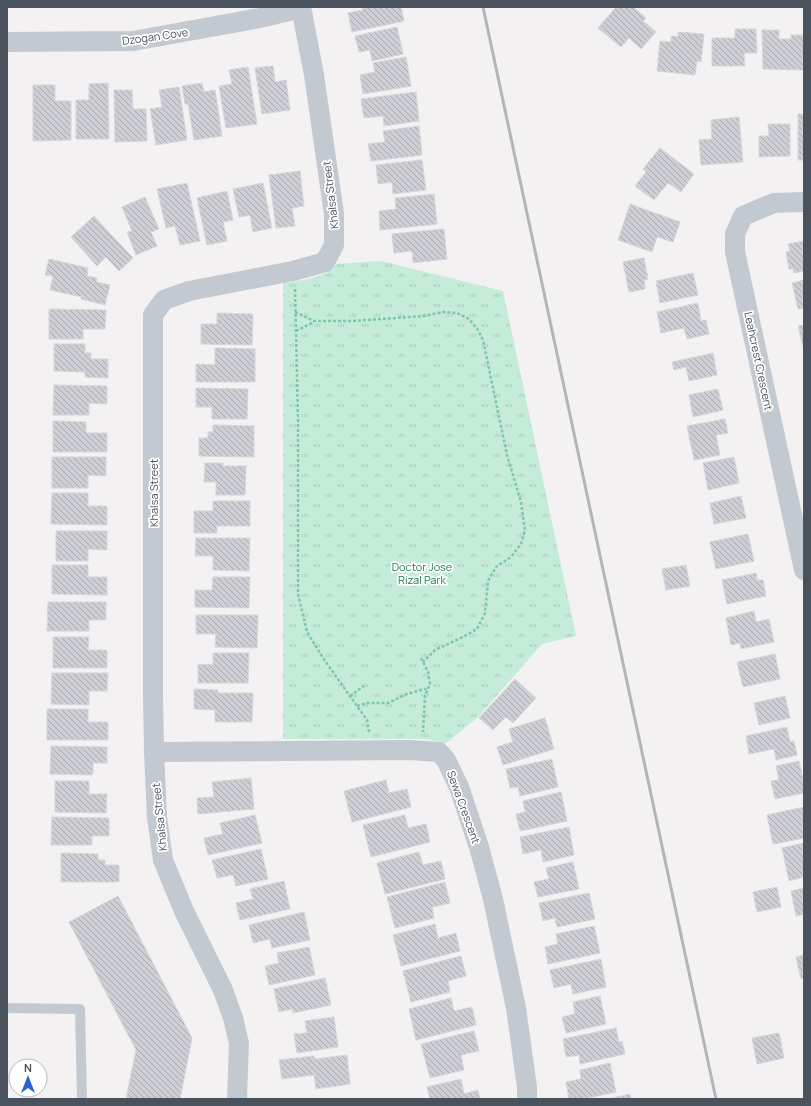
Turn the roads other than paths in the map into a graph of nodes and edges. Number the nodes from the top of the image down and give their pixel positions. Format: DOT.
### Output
graph roads {
  1 [pos="301,7"];
  2 [pos="7,42"];
  3 [pos="804,202"];
  4 [pos="804,570"];
  5 [pos="154,752"];
  6 [pos="7,1008"];
  7 [pos="82,1099"];
  8 [pos="237,1099"];
  9 [pos="527,1099"];
  1 -- 2 [label="street, Dzogan Cove"];
  1 -- 5 [label="street, Khalsa Street"];
  3 -- 4 [label="street, Leahcrest Crescent"];
  5 -- 8 [label="street, Khalsa Street"];
  5 -- 9 [label="street, Sewa Crescent"];
  6 -- 7 [label="lane"];
}
